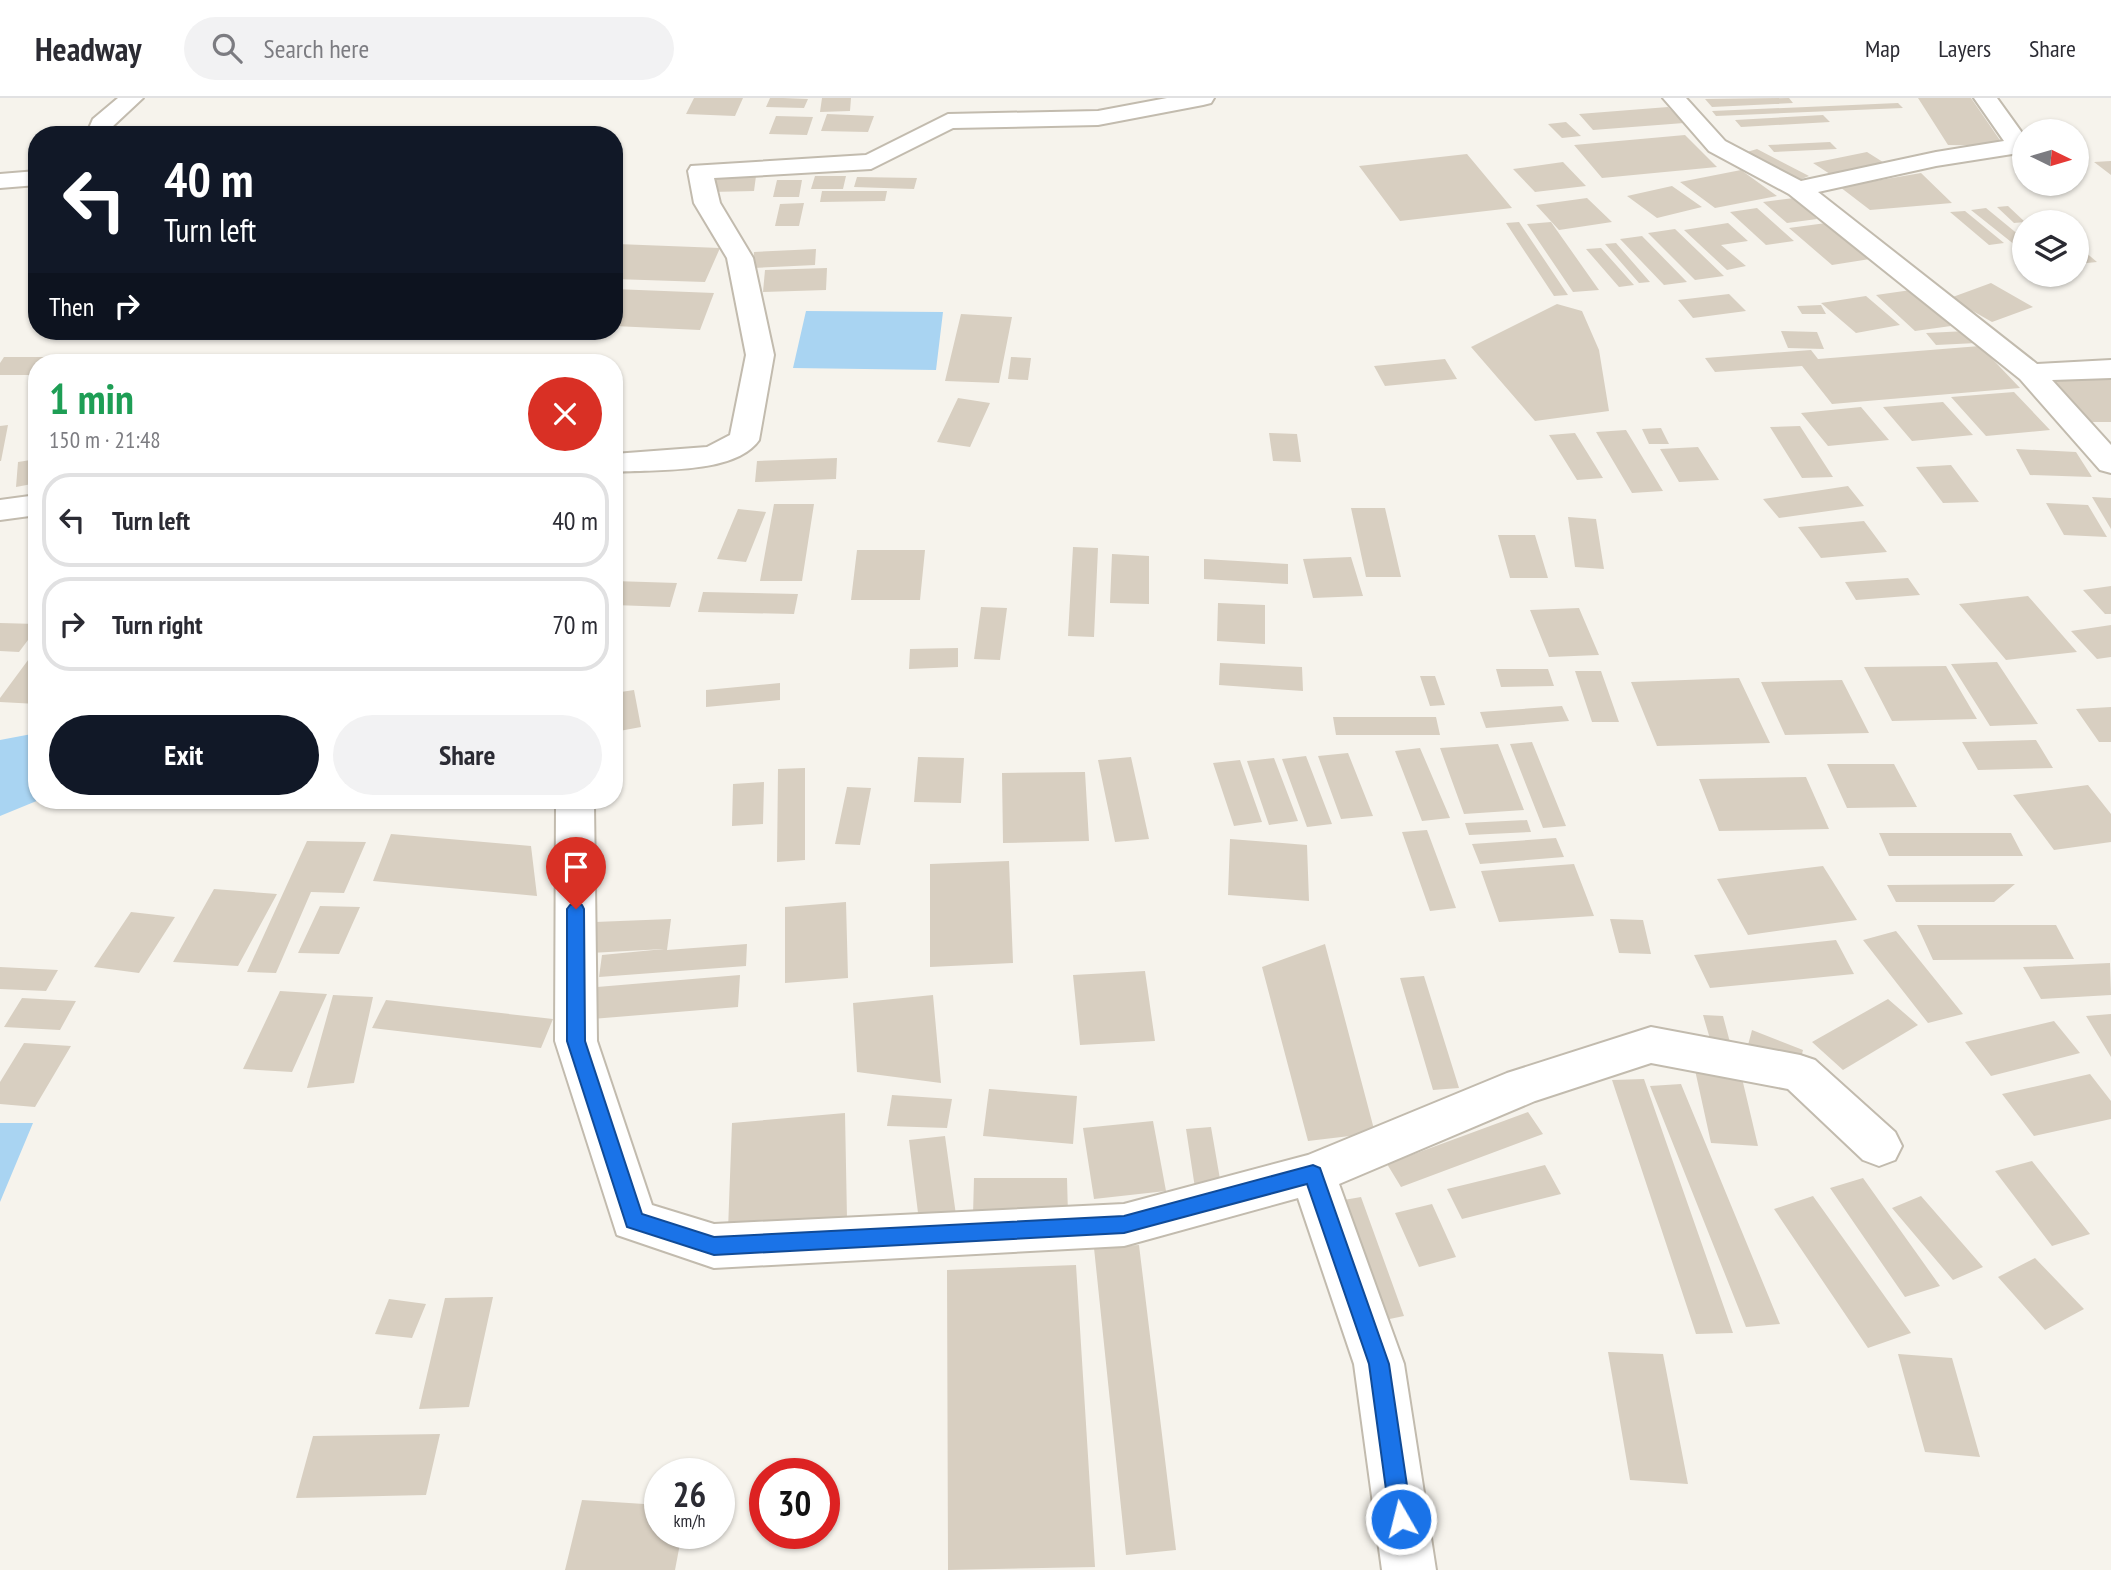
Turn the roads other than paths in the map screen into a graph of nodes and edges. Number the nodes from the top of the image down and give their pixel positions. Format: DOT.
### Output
graph roads {
  1 [pos="132,98"];
  2 [pos="1203,98"];
  3 [pos="1674,98"];
  4 [pos="1985,98"];
  5 [pos="101,126"];
  6 [pos="28,179"];
  7 [pos="0,181"];
  8 [pos="1798,189"];
  9 [pos="2111,369"];
  10 [pos="2030,373"];
  11 [pos="623,462"];
  12 [pos="2111,464"];
  13 [pos="28,506"];
  14 [pos="0,510"];
  15 [pos="575,809"];
  16 [pos="1879,1146"];
  17 [pos="1313,1174"];
  18 [pos="1409,1570"];
  1 -- 5 [label="street"];
  2 -- 11 [label="street"];
  3 -- 8 [label="street"];
  4 -- 8 [label="street"];
  6 -- 7 [label="street"];
  8 -- 10 [label="street"];
  9 -- 10 [label="street"];
  10 -- 12 [label="street"];
  13 -- 14 [label="street"];
  15 -- 17 [label="street"];
  16 -- 17 [label="street"];
  17 -- 18 [label="street"];
}
